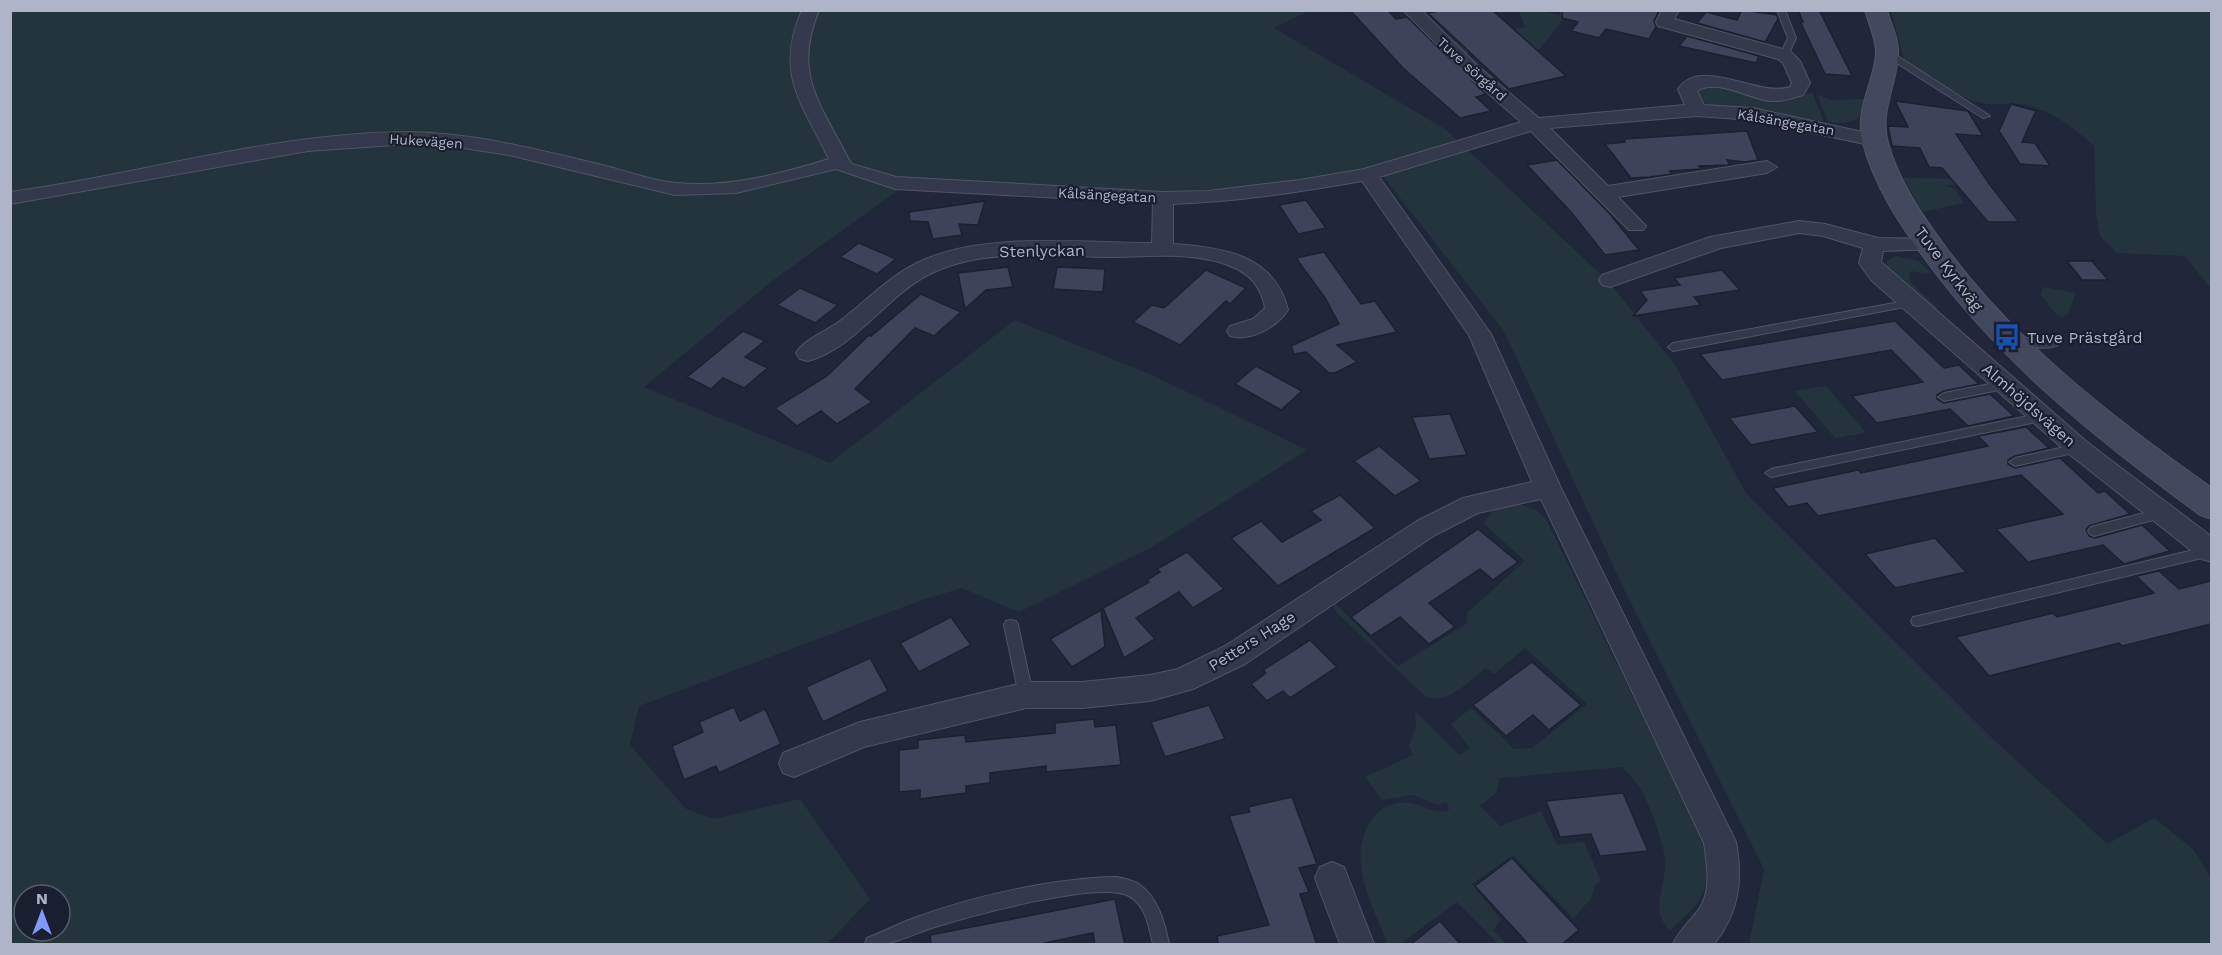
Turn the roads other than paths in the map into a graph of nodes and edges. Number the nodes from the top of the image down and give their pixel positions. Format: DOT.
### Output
graph roads {
  1 [pos="811,10"];
  2 [pos="1412,10"];
  3 [pos="1671,10"];
  4 [pos="1781,10"];
  5 [pos="1876,10"];
  6 [pos="1887,53"];
  7 [pos="1784,55"];
  8 [pos="1697,110"];
  9 [pos="1986,116"];
  10 [pos="1535,124"];
  11 [pos="1874,140"];
  12 [pos="840,162"];
  13 [pos="1767,167"];
  14 [pos="1367,174"];
  15 [pos="1603,193"];
  16 [pos="10,198"];
  17 [pos="1163,198"];
  18 [pos="1636,226"];
  19 [pos="1929,244"];
  20 [pos="1877,245"];
  21 [pos="1162,251"];
  22 [pos="1610,280"];
  23 [pos="1911,303"];
  24 [pos="1238,331"];
  25 [pos="2007,338"];
  26 [pos="2056,343"];
  27 [pos="1673,346"];
  28 [pos="808,353"];
  29 [pos="2005,385"];
  30 [pos="1944,397"];
  31 [pos="2042,417"];
  32 [pos="2078,448"];
  33 [pos="2015,462"];
  34 [pos="1772,473"];
  35 [pos="1548,488"];
  36 [pos="2211,506"];
  37 [pos="2160,514"];
  38 [pos="2094,531"];
  39 [pos="2211,551"];
  40 [pos="1918,621"];
  41 [pos="1011,626"];
  42 [pos="1026,695"];
  43 [pos="794,763"];
  44 [pos="1332,878"];
  45 [pos="873,945"];
  46 [pos="1161,945"];
  47 [pos="1357,945"];
  48 [pos="1690,945"];
  1 -- 12 [label="street"];
  2 -- 10 [label="street, Tuve sörgård"];
  3 -- 7 [label="street"];
  4 -- 7 [label="lane"];
  5 -- 6 [label="street, Tuve Kyrkväg"];
  6 -- 9 [label="lane"];
  6 -- 11 [label="street, Tuve Kyrkväg"];
  7 -- 8 [label="street, Kålsängegatan"];
  8 -- 10 [label="street, Kålsängegatan"];
  8 -- 11 [label="street, Kålsängegatan"];
  10 -- 14 [label="street, Kålsängegatan"];
  10 -- 15 [label="street"];
  11 -- 19 [label="street, Tuve Kyrkväg"];
  12 -- 16 [label="street, Hukevägen"];
  12 -- 17 [label="street, Kålsängegatan"];
  13 -- 15 [label="street"];
  14 -- 17 [label="street, Kålsängegatan"];
  14 -- 35 [label="street"];
  15 -- 18 [label="street"];
  17 -- 21 [label="street"];
  19 -- 20 [label="street"];
  19 -- 25 [label="street, Tuve Kyrkväg"];
  20 -- 22 [label="street"];
  20 -- 23 [label="street, Almhöjdsvägen"];
  21 -- 24 [label="street, Stenlyckan"];
  21 -- 28 [label="street, Stenlyckan"];
  23 -- 27 [label="lane"];
  23 -- 29 [label="street, Almhöjdsvägen"];
  25 -- 26 [label="lane"];
  25 -- 36 [label="street, Tuve Kyrkväg"];
  29 -- 30 [label="lane"];
  29 -- 31 [label="street, Almhöjdsvägen"];
  31 -- 32 [label="street, Almhöjdsvägen"];
  31 -- 34 [label="lane"];
  32 -- 33 [label="lane"];
  32 -- 37 [label="street, Almhöjdsvägen"];
  35 -- 42 [label="street, Petters Hage"];
  35 -- 48 [label="street"];
  37 -- 38 [label="lane"];
  37 -- 39 [label="street, Almhöjdsvägen"];
  39 -- 40 [label="lane"];
  41 -- 42 [label="lane"];
  42 -- 43 [label="street, Petters Hage"];
  44 -- 47 [label="street"];
  45 -- 46 [label="lane"];
}
